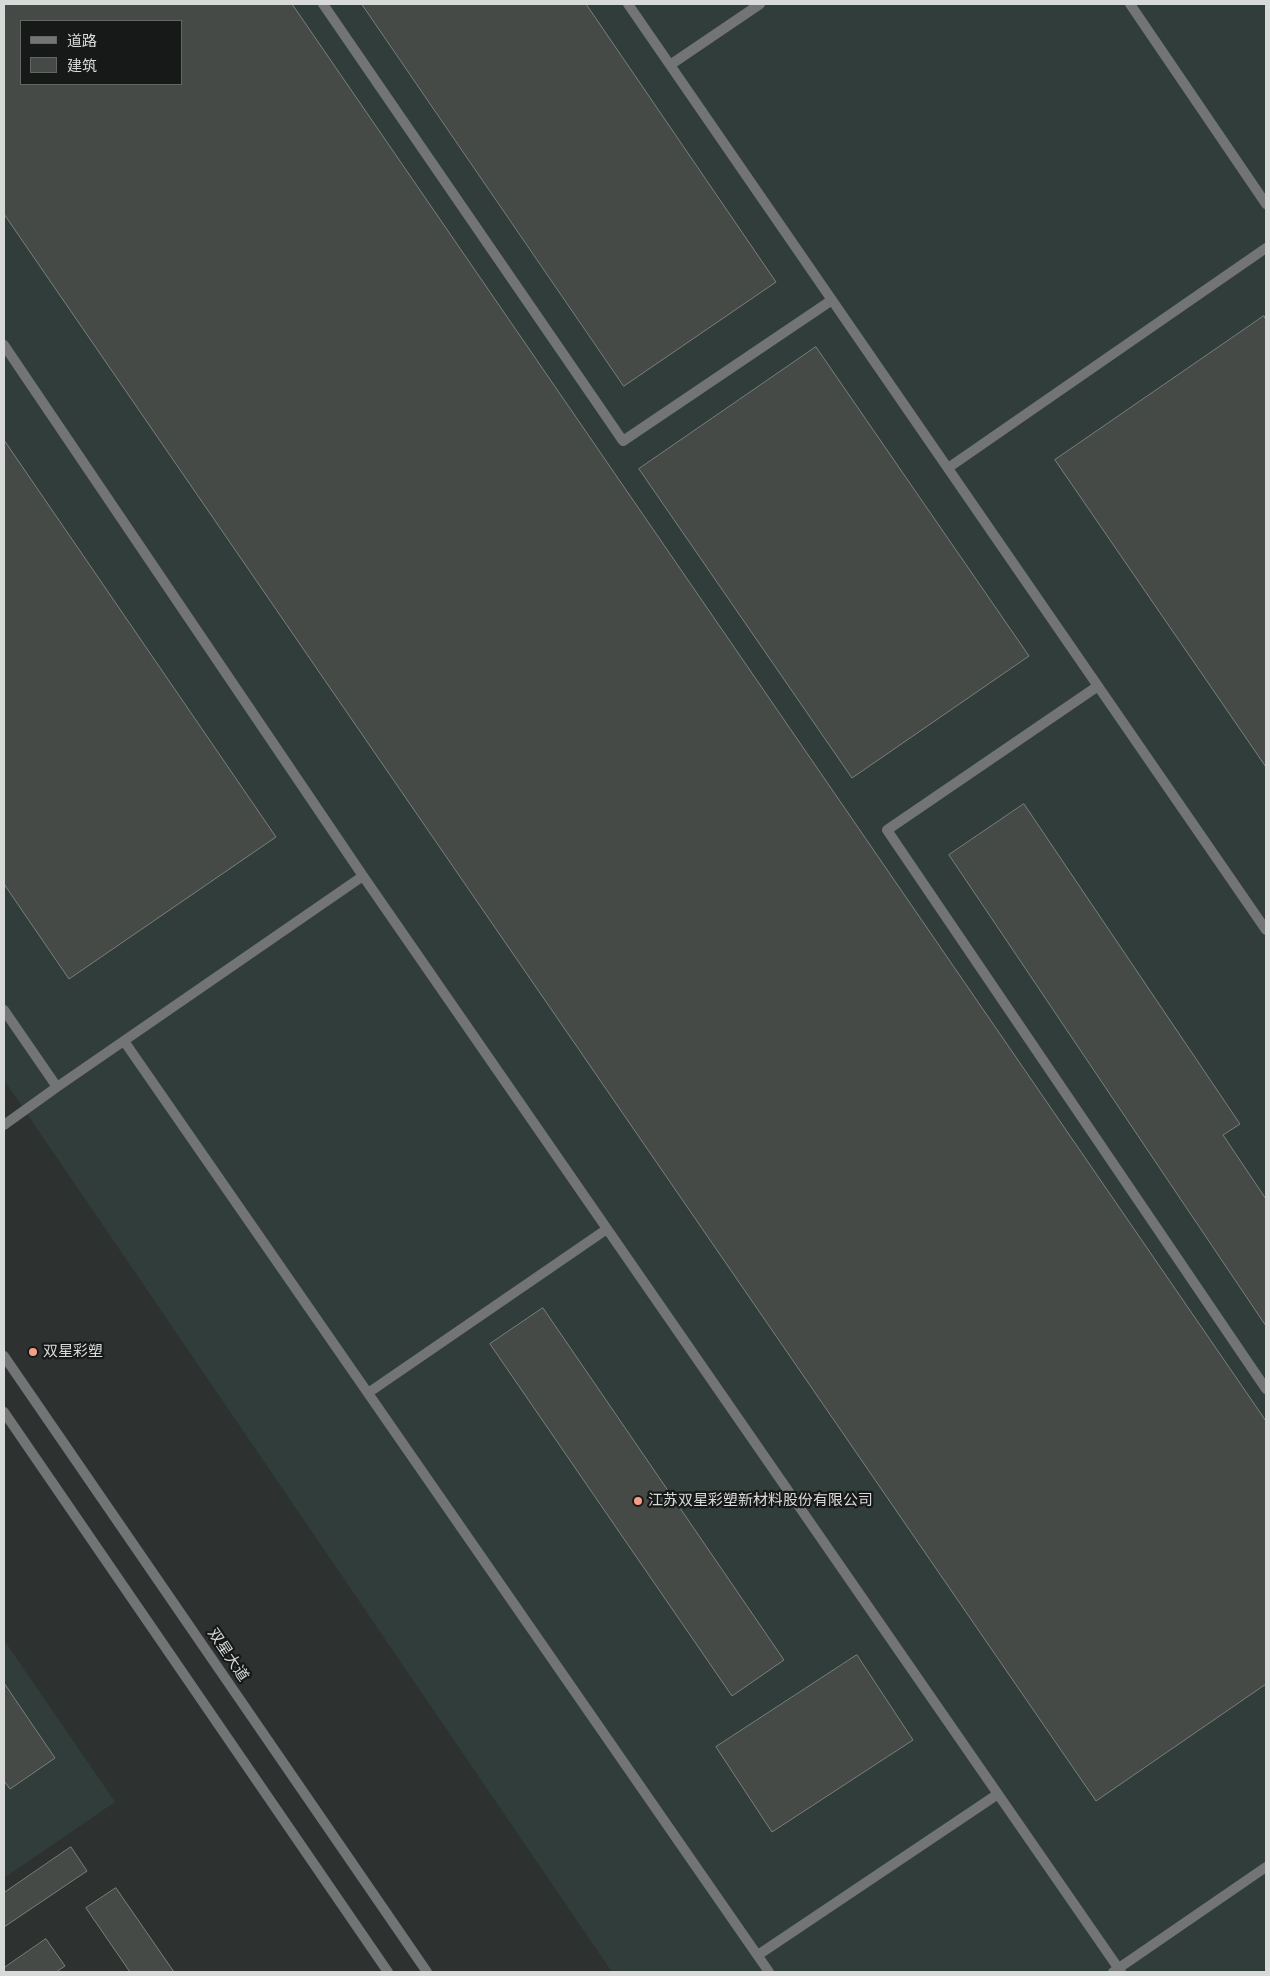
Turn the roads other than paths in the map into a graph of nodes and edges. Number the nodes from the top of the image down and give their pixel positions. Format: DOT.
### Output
graph roads {
  1 [pos="323,4"];
  2 [pos="628,4"];
  3 [pos="760,4"];
  4 [pos="1130,4"];
  5 [pos="670,65"];
  6 [pos="1266,204"];
  7 [pos="1266,248"];
  8 [pos="832,300"];
  9 [pos="4,345"];
  10 [pos="948,468"];
  11 [pos="1098,686"];
  12 [pos="363,876"];
  13 [pos="1266,930"];
  14 [pos="4,1010"];
  15 [pos="124,1041"];
  16 [pos="57,1087"];
  17 [pos="4,1125"];
  18 [pos="607,1229"];
  19 [pos="4,1356"];
  20 [pos="1266,1389"];
  21 [pos="368,1393"];
  22 [pos="4,1412"];
  23 [pos="998,1794"];
  24 [pos="1266,1867"];
  25 [pos="758,1955"];
  26 [pos="1117,1971"];
  27 [pos="388,1972"];
  28 [pos="427,1972"];
  29 [pos="769,1972"];
  1 -- 8 [label="street"];
  2 -- 5 [label="street"];
  3 -- 5 [label="street"];
  4 -- 6 [label="street"];
  5 -- 8 [label="street"];
  7 -- 10 [label="street"];
  8 -- 10 [label="street"];
  9 -- 12 [label="street"];
  10 -- 11 [label="street"];
  11 -- 13 [label="street"];
  11 -- 20 [label="street"];
  12 -- 15 [label="street"];
  12 -- 18 [label="street"];
  14 -- 16 [label="street"];
  15 -- 16 [label="street"];
  15 -- 21 [label="street"];
  16 -- 17 [label="street"];
  18 -- 21 [label="street"];
  18 -- 23 [label="street"];
  19 -- 28 [label="street, 双星大道"];
  21 -- 25 [label="street"];
  22 -- 27 [label="street"];
  23 -- 25 [label="street"];
  23 -- 26 [label="street"];
  24 -- 26 [label="street"];
  25 -- 29 [label="street"];
}
